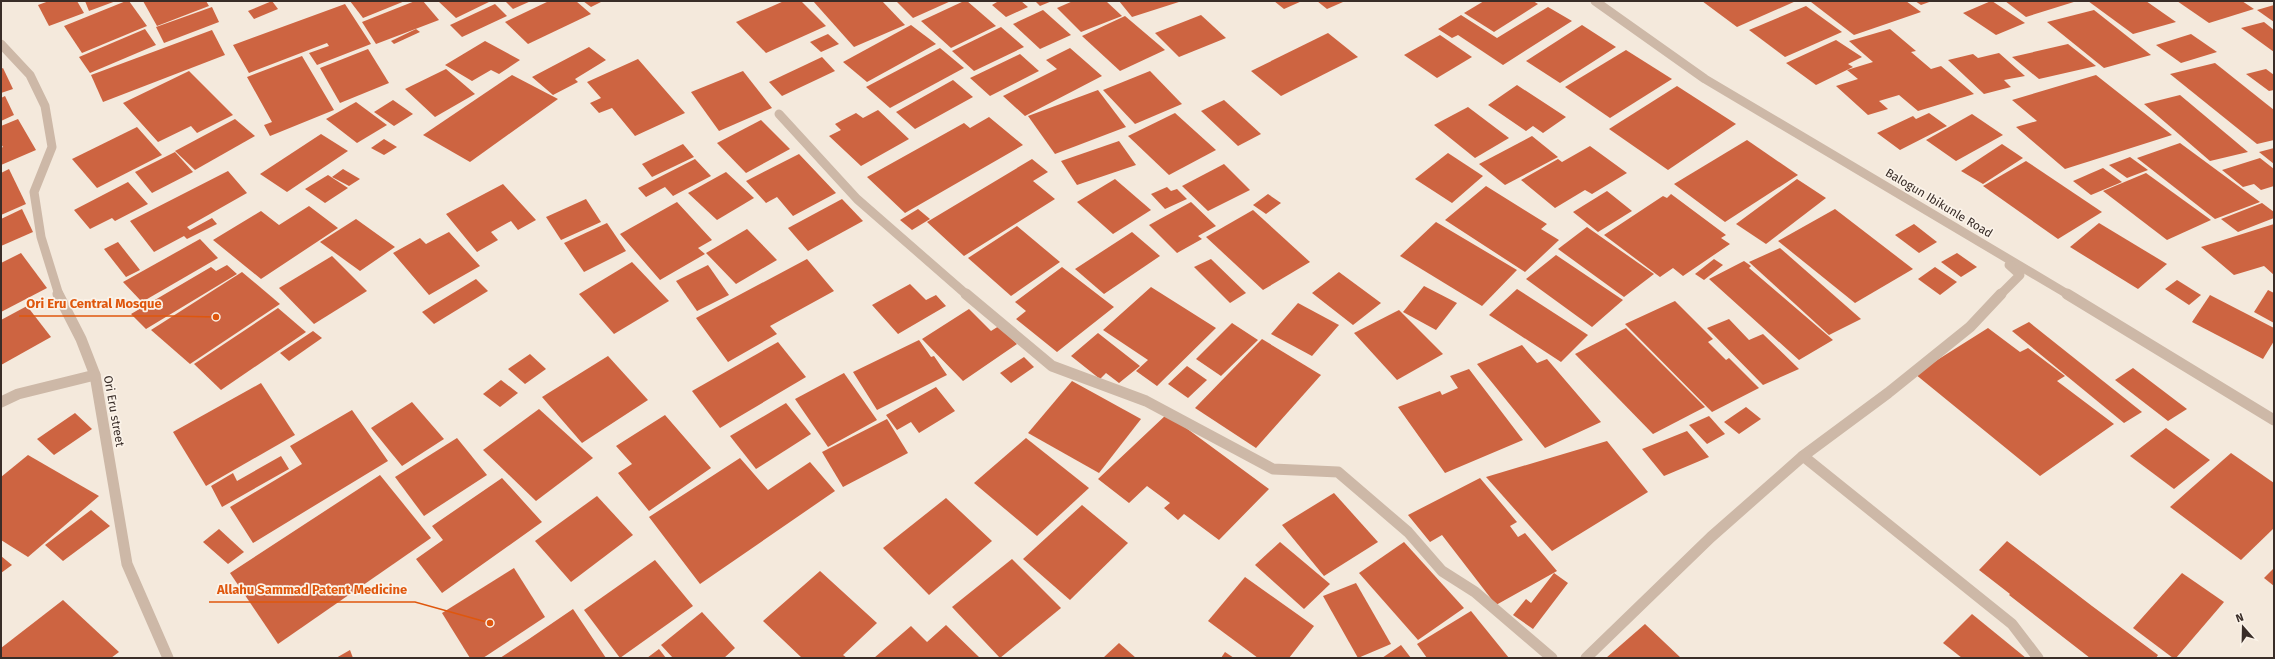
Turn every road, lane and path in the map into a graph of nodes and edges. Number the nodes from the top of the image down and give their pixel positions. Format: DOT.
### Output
graph roads {
  1 [pos="1595,1"];
  2 [pos="1,44"];
  3 [pos="779,114"];
  4 [pos="1986,245"];
  5 [pos="95,375"];
  6 [pos="1,402"];
  7 [pos="2274,420"];
  8 [pos="1803,456"];
  9 [pos="168,658"];
  10 [pos="1552,658"];
  11 [pos="1586,658"];
  12 [pos="2038,658"];
  1 -- 4 [label="street, Balogun Ibikunle Road"];
  2 -- 5 [label="street, Ori Eru street"];
  3 -- 10 [label="street"];
  4 -- 7 [label="street, Balogun Ibikunle Road"];
  4 -- 8 [label="street"];
  5 -- 6 [label="street"];
  5 -- 9 [label="street, Ori Eru street"];
  8 -- 11 [label="street"];
  8 -- 12 [label="street"];
}
